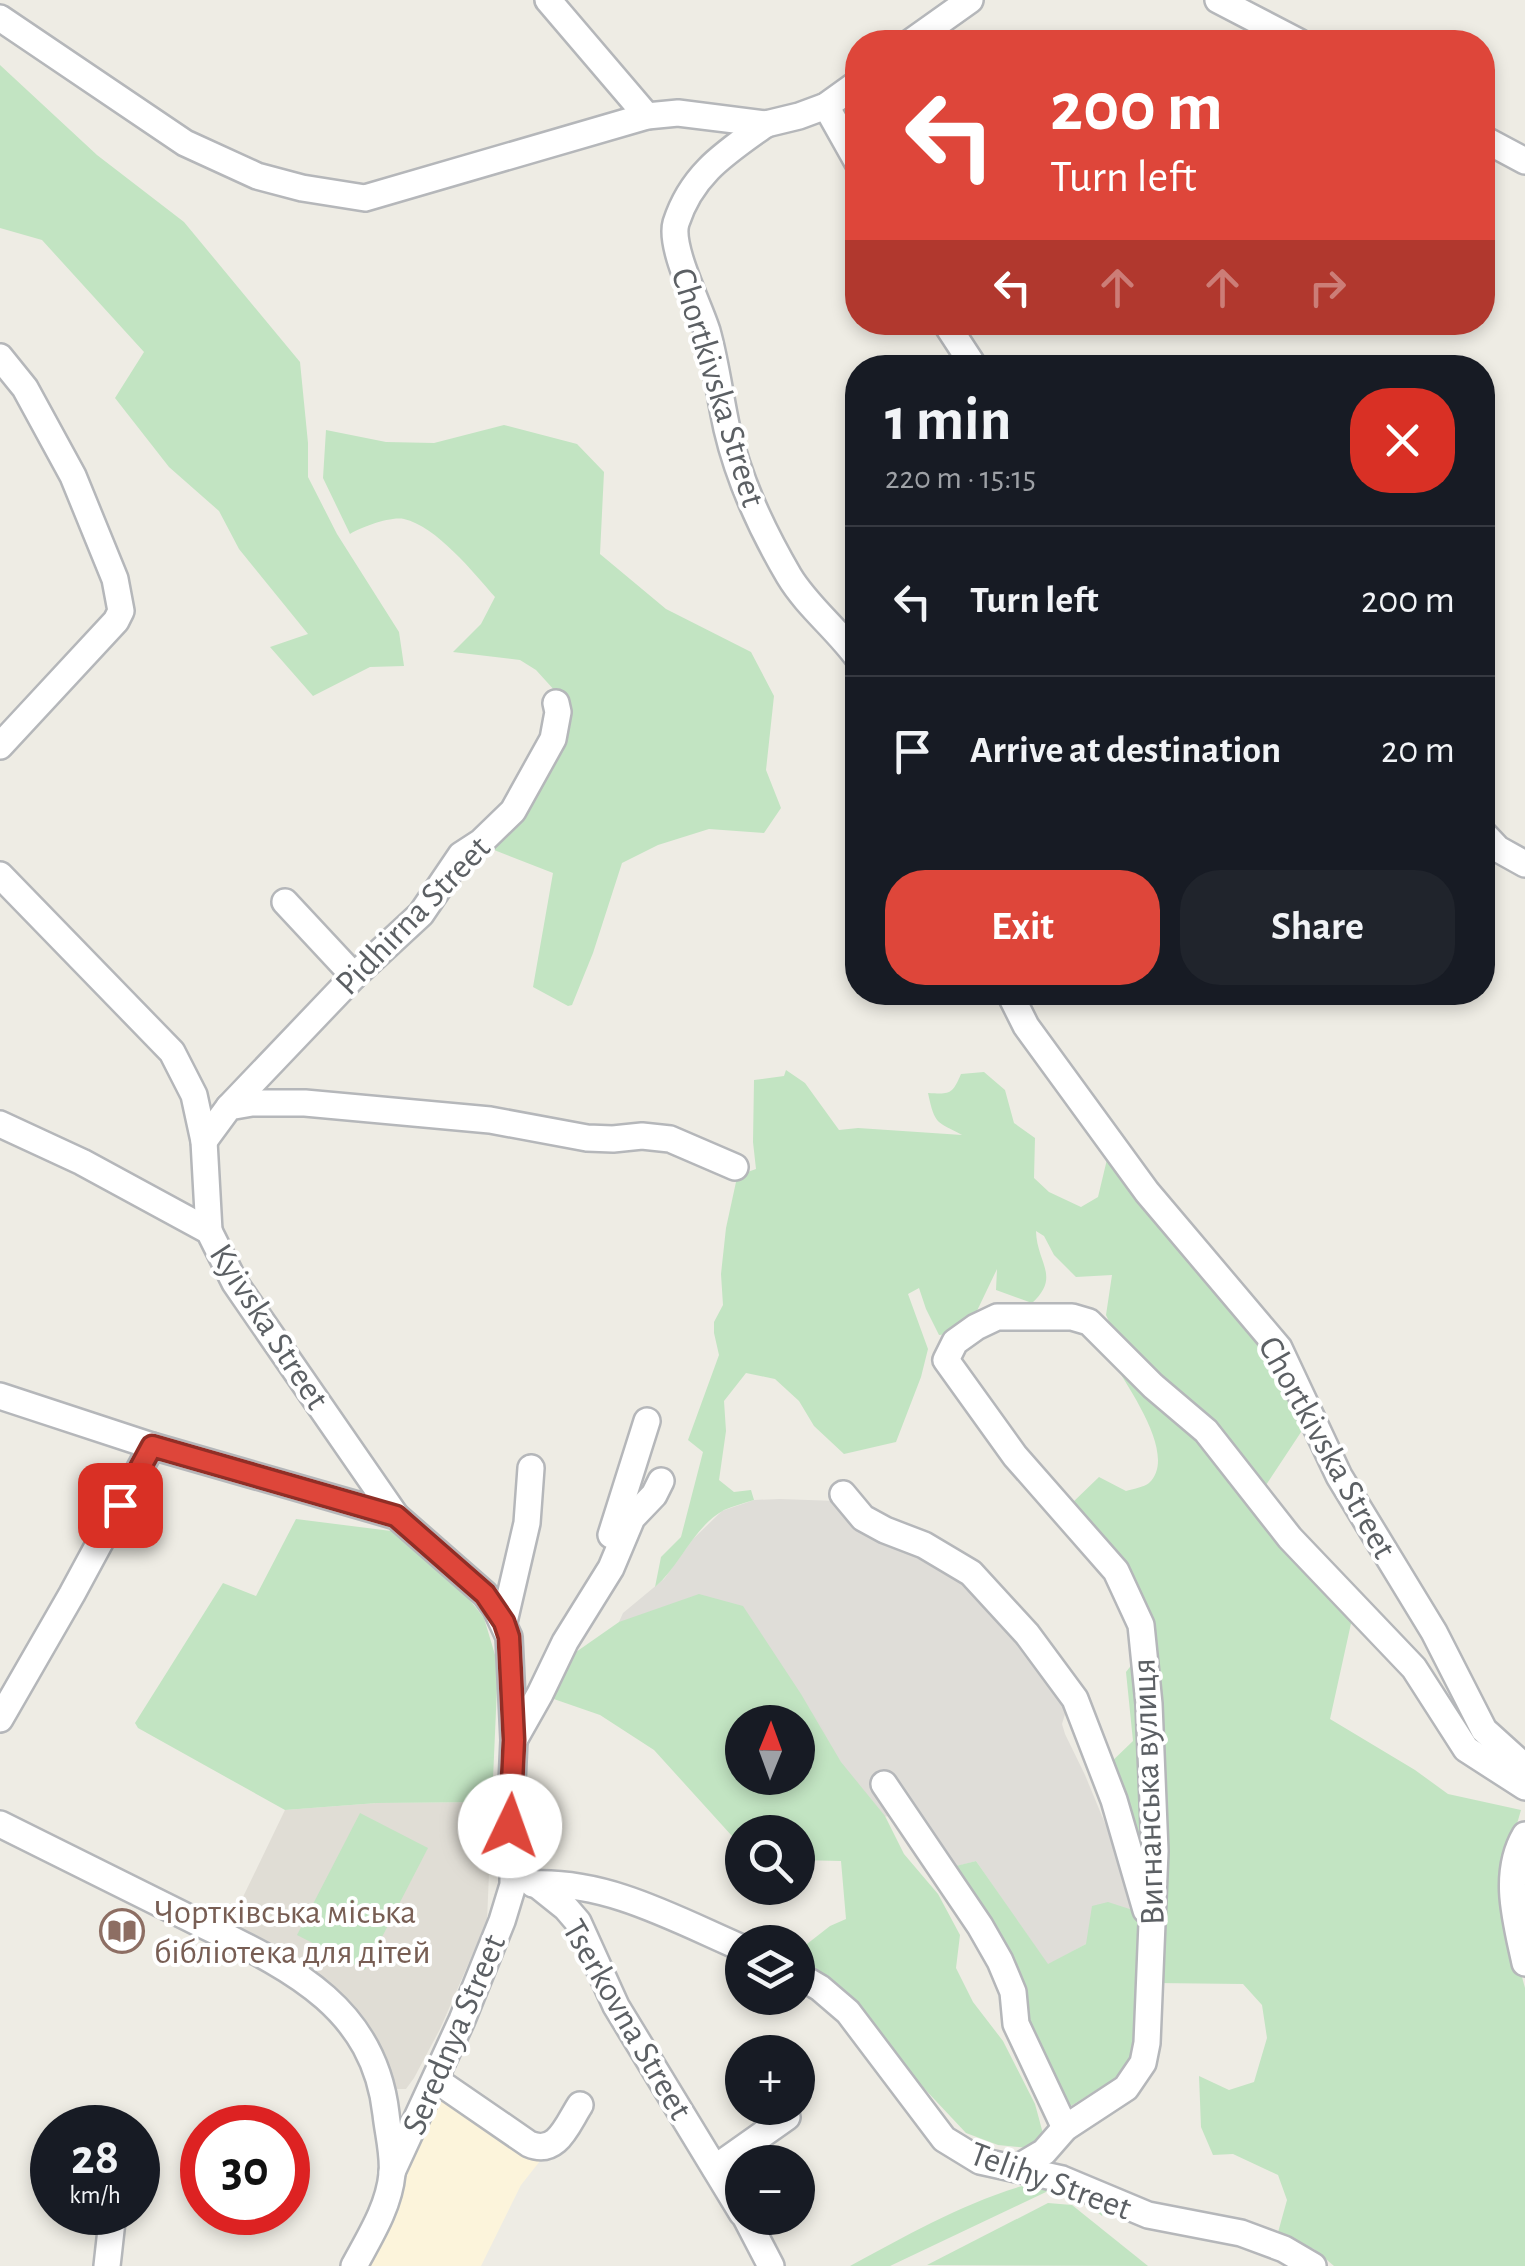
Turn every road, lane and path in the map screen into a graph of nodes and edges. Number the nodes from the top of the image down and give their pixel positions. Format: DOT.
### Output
graph roads {
  1 [pos="548,0"];
  2 [pos="970,0"];
  3 [pos="1218,0"];
  4 [pos="0,18"];
  5 [pos="929,30"];
  6 [pos="1277,30"];
  7 [pos="845,92"];
  8 [pos="826,106"];
  9 [pos="646,116"];
  10 [pos="766,124"];
  11 [pos="845,140"];
  12 [pos="1495,145"];
  13 [pos="1525,160"];
  14 [pos="0,357"];
  15 [pos="845,643"];
  16 [pos="556,703"];
  17 [pos="0,746"];
  18 [pos="1495,846"];
  19 [pos="1525,864"];
  20 [pos="0,875"];
  21 [pos="285,902"];
  22 [pos="354,976"];
  23 [pos="1015,1005"];
  24 [pos="229,1107"];
  25 [pos="0,1124"];
  26 [pos="204,1141"];
  27 [pos="735,1167"];
  28 [pos="208,1231"];
  29 [pos="0,1396"];
  30 [pos="647,1421"];
  31 [pos="152,1446"];
  32 [pos="532,1468"];
  33 [pos="661,1481"];
  34 [pos="843,1494"];
  35 [pos="396,1516"];
  36 [pos="613,1565"];
  37 [pos="504,1622"];
  38 [pos="0,1718"];
  39 [pos="514,1740"];
  40 [pos="1525,1767"];
  41 [pos="884,1784"];
  42 [pos="1525,1786"];
  43 [pos="0,1824"];
  44 [pos="1525,1834"];
  45 [pos="524,1884"];
  46 [pos="1153,1931"];
  47 [pos="725,1941"];
  48 [pos="1525,1963"];
  49 [pos="815,1985"];
  50 [pos="436,2080"];
  51 [pos="580,2105"];
  52 [pos="776,2125"];
  53 [pos="1065,2128"];
  54 [pos="715,2168"];
  55 [pos="1017,2168"];
  56 [pos="392,2172"];
  57 [pos="725,2184"];
  58 [pos="111,2235"];
  59 [pos="755,2235"];
  60 [pos="108,2266"];
  61 [pos="354,2266"];
  62 [pos="771,2266"];
  63 [pos="1314,2266"];
  1 -- 9 [label="street"];
  2 -- 5 [label="street"];
  3 -- 6 [label="street"];
  4 -- 9 [label="street"];
  7 -- 8 [label="street"];
  8 -- 10 [label="street"];
  8 -- 11 [label="street"];
  9 -- 10 [label="street"];
  10 -- 15 [label="street, Chortkivska Street"];
  12 -- 13 [label="street"];
  14 -- 17 [label="street"];
  16 -- 22 [label="street, Pidhirna Street"];
  18 -- 19 [label="street"];
  20 -- 26 [label="street"];
  21 -- 22 [label="street"];
  22 -- 24 [label="street, Pidhirna Street"];
  23 -- 40 [label="street, Chortkivska Street"];
  24 -- 26 [label="street, Pidhirna Street"];
  24 -- 27 [label="street"];
  25 -- 28 [label="street, Kyivska Street"];
  26 -- 28 [label="street"];
  28 -- 35 [label="street, Kyivska Street"];
  29 -- 31 [label="street"];
  30 -- 36 [label="street"];
  31 -- 35 [label="street"];
  31 -- 38 [label="street"];
  32 -- 37 [label="street"];
  33 -- 36 [label="street"];
  34 -- 46 [label="street"];
  35 -- 37 [label="street"];
  36 -- 39 [label="street"];
  37 -- 39 [label="street, Serednya Street"];
  39 -- 45 [label="street, Serednya Street"];
  41 -- 53 [label="street"];
  42 -- 46 [label="street, Вигнанська вулиця"];
  43 -- 56 [label="street"];
  44 -- 48 [label="street"];
  45 -- 47 [label="street"];
  45 -- 50 [label="street, Serednya Street"];
  45 -- 54 [label="street, Tserkovna Street"];
  46 -- 53 [label="street, Вигнанська вулиця"];
  49 -- 55 [label="street, Telihy Street"];
  50 -- 51 [label="street"];
  50 -- 56 [label="street, Serednya Street"];
  52 -- 54 [label="street"];
  53 -- 55 [label="street, Вигнанська вулиця"];
  54 -- 57 [label="street, Tserkovna Street"];
  55 -- 63 [label="street, Telihy Street"];
  56 -- 61 [label="street, Serednya Street"];
  58 -- 60 [label="street"];
  59 -- 62 [label="street, Tserkovna Street"];
}
